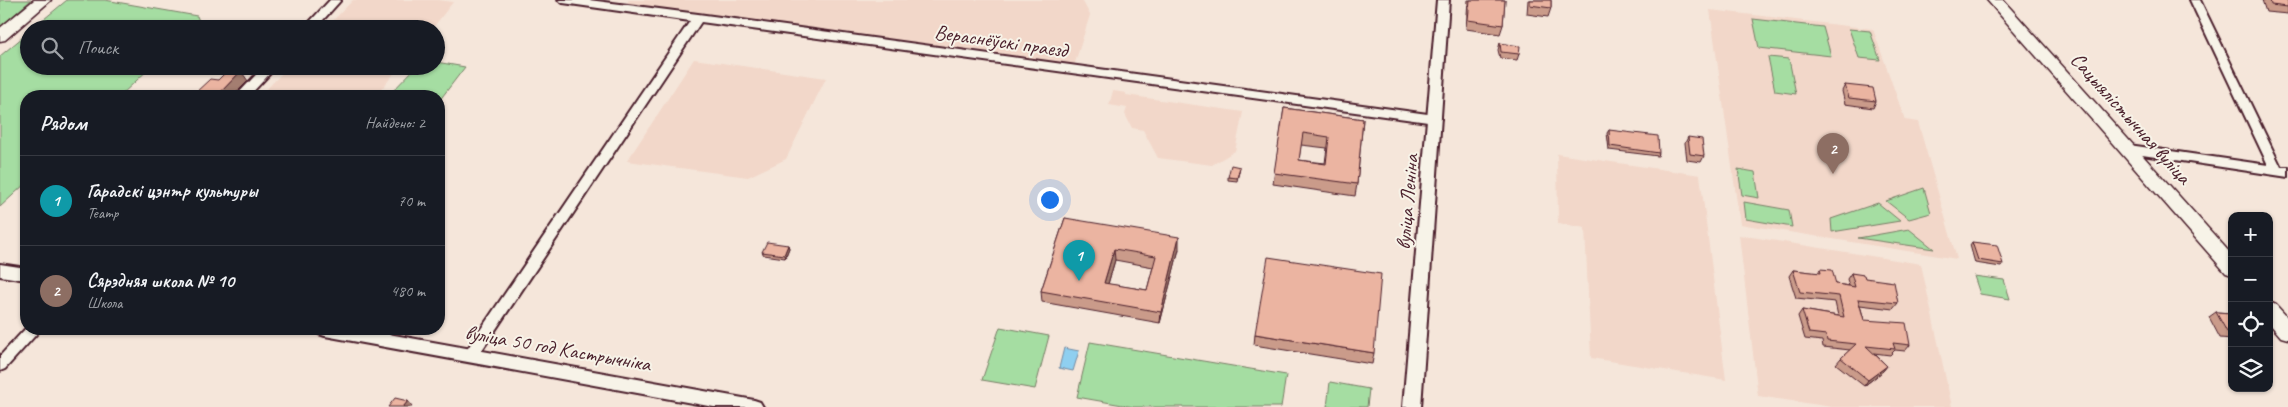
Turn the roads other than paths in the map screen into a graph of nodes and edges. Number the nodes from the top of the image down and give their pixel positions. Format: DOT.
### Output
graph roads {
  1 [pos="43,0"];
  2 [pos="336,0"];
  3 [pos="563,0"];
  4 [pos="1443,0"];
  5 [pos="1994,0"];
  6 [pos="2196,0"];
  7 [pos="698,18"];
  8 [pos="317,20"];
  9 [pos="0,36"];
  10 [pos="262,75"];
  11 [pos="248,90"];
  12 [pos="1435,119"];
  13 [pos="2129,149"];
  14 [pos="2283,171"];
  15 [pos="2228,263"];
  16 [pos="0,270"];
  17 [pos="20,273"];
  18 [pos="2273,314"];
  19 [pos="2288,331"];
  20 [pos="28,335"];
  21 [pos="359,335"];
  22 [pos="471,355"];
  23 [pos="0,365"];
  24 [pos="754,407"];
  25 [pos="1412,407"];
  1 -- 9 [label="main road"];
  2 -- 8 [label="street"];
  3 -- 7 [label="street, Вераснёўскі праезд"];
  4 -- 12 [label="street, вуліца Леніна"];
  5 -- 13 [label="main road, Сацыялістычная вуліца"];
  6 -- 14 [label="street"];
  7 -- 12 [label="street, Вераснёўскі праезд"];
  7 -- 22 [label="street"];
  10 -- 11 [label="street"];
  12 -- 25 [label="street, вуліца Леніна"];
  13 -- 14 [label="street"];
  13 -- 15 [label="main road, Сацыялістычная вуліца"];
  16 -- 17 [label="street"];
  18 -- 19 [label="main road"];
  20 -- 23 [label="street"];
  21 -- 22 [label="street, вуліца 50 год Кастрычніка"];
  22 -- 24 [label="street, вуліца 50 год Кастрычніка"];
}
